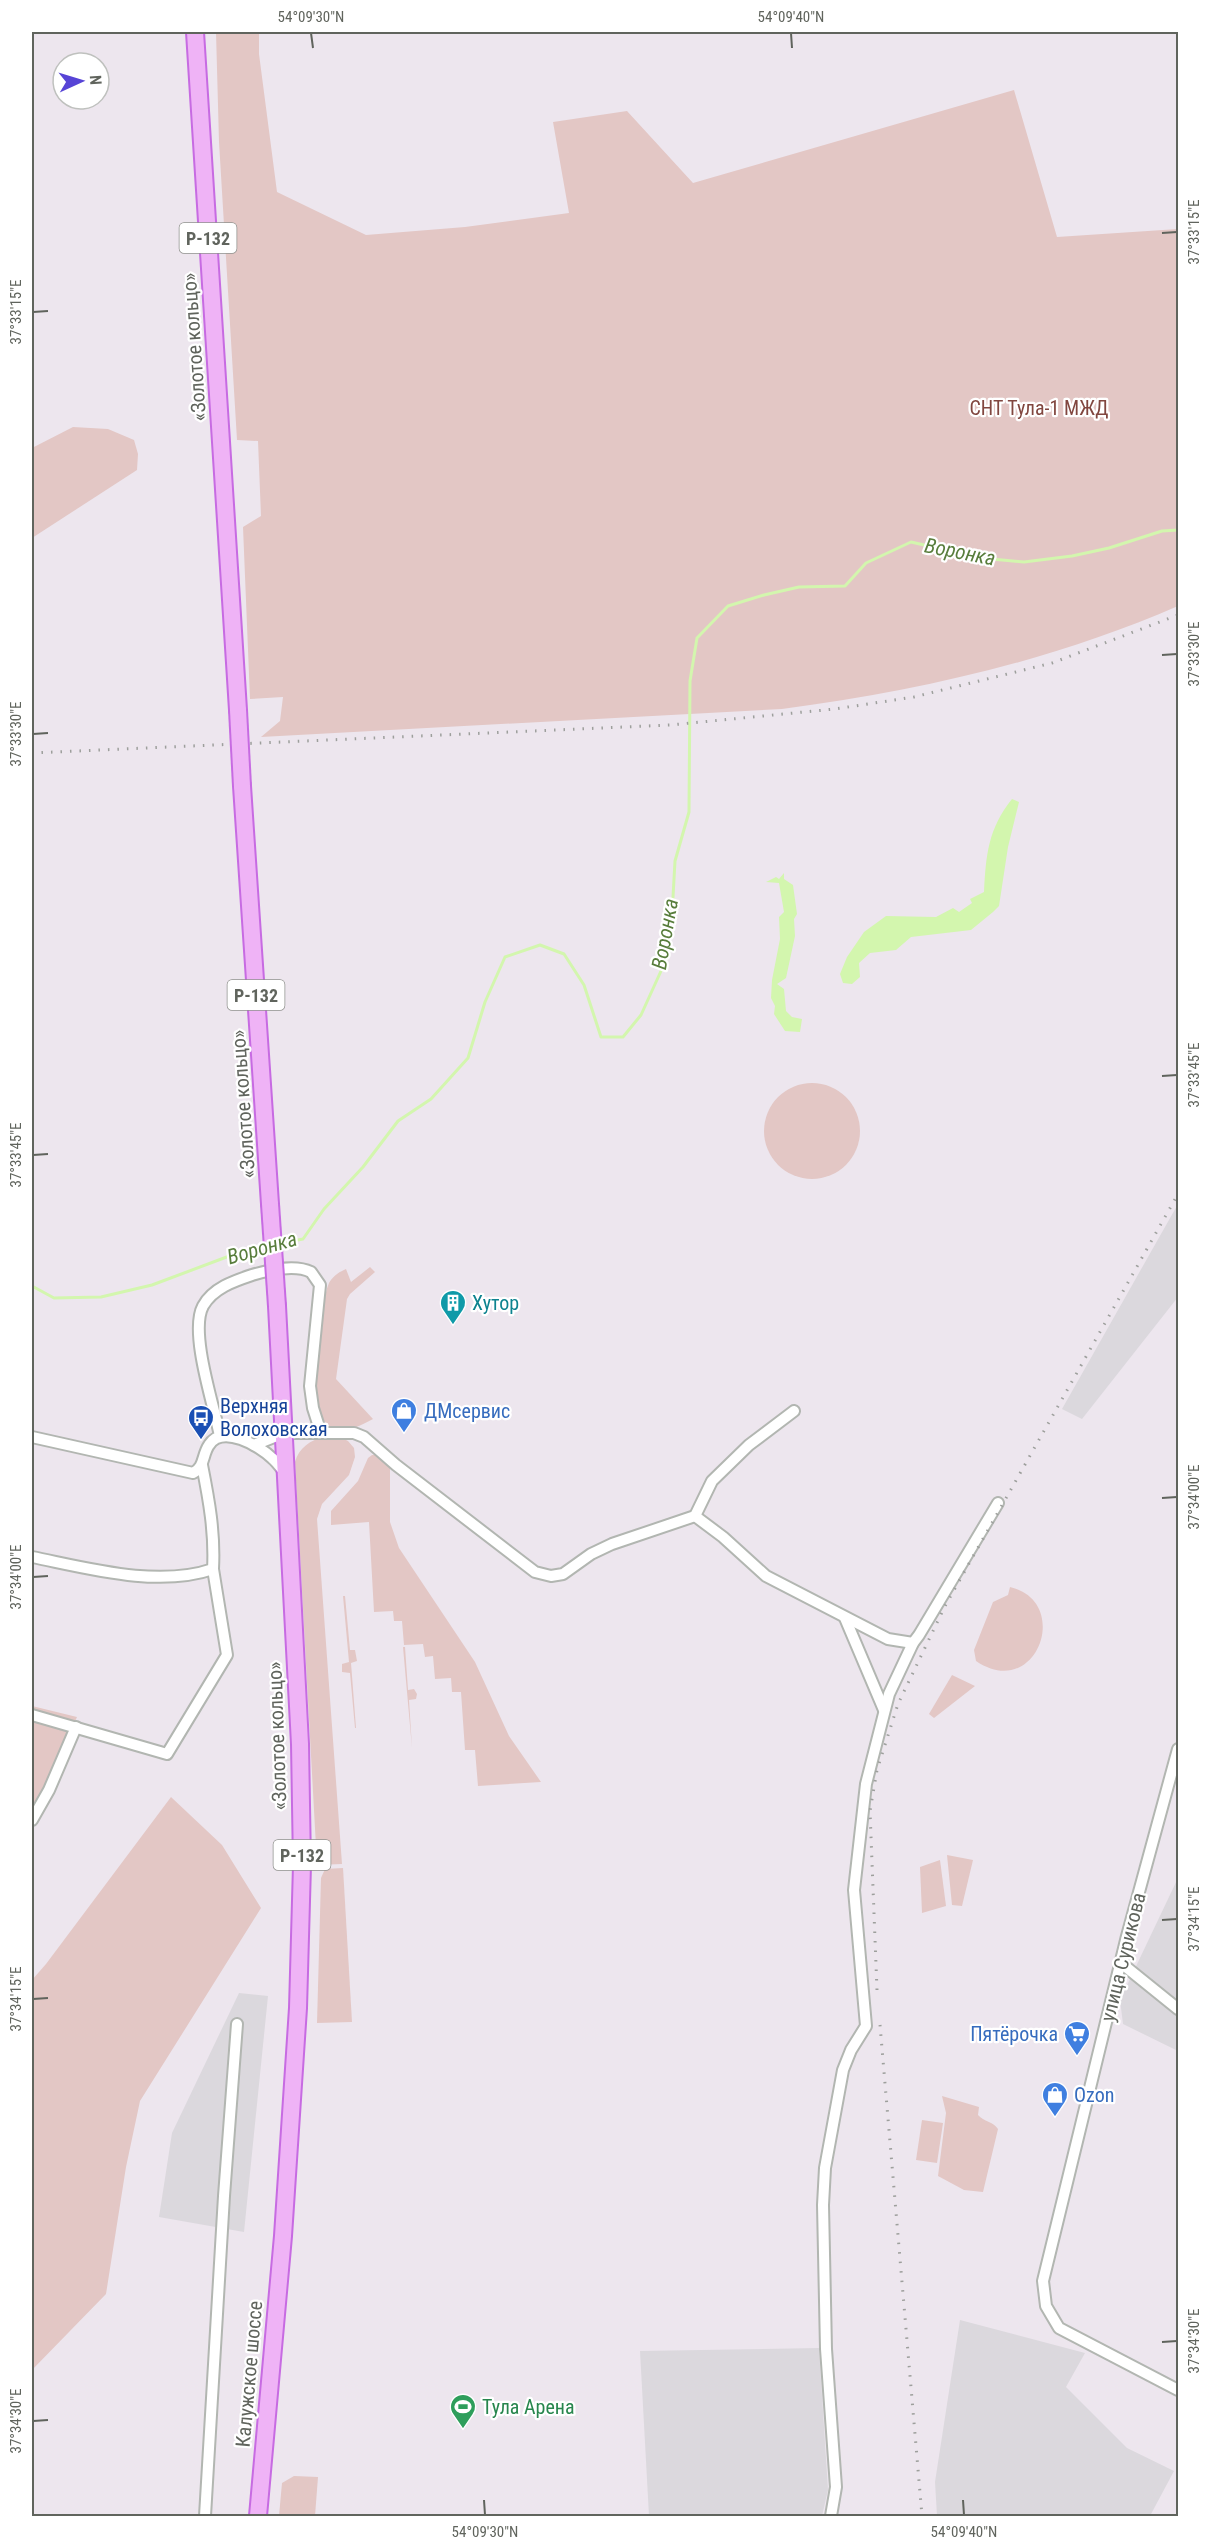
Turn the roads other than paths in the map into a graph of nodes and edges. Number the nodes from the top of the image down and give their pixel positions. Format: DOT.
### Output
graph roads {
  1 [pos="195,32"];
  2 [pos="794,1411"];
  3 [pos="284,1433"];
  4 [pos="321,1433"];
  5 [pos="220,1436"];
  6 [pos="32,1437"];
  7 [pos="254,1445"];
  8 [pos="202,1465"];
  9 [pos="286,1474"];
  10 [pos="998,1503"];
  11 [pos="695,1516"];
  12 [pos="32,1557"];
  13 [pos="213,1569"];
  14 [pos="845,1618"];
  15 [pos="913,1643"];
  16 [pos="884,1710"];
  17 [pos="32,1715"];
  18 [pos="76,1727"];
  19 [pos="1179,1749"];
  20 [pos="32,1820"];
  21 [pos="1121,1963"];
  22 [pos="1179,2009"];
  23 [pos="237,2024"];
  24 [pos="283,2236"];
  25 [pos="1179,2390"];
  26 [pos="205,2517"];
  27 [pos="258,2517"];
  28 [pos="831,2517"];
  1 -- 3 [label="main road, «Золотое кольцо» / Р-132, bridge"];
  2 -- 11 [label="street"];
  3 -- 4 [label="street"];
  3 -- 7 [label="street"];
  3 -- 9 [label="main road, «Золотое кольцо» / Р-132"];
  4 -- 5 [label="street"];
  4 -- 11 [label="street"];
  5 -- 7 [label="street"];
  5 -- 8 [label="street"];
  6 -- 8 [label="street"];
  7 -- 9 [label="street"];
  8 -- 13 [label="street"];
  9 -- 24 [label="main road, «Золотое кольцо» / Р-132"];
  10 -- 15 [label="street"];
  11 -- 14 [label="street"];
  12 -- 13 [label="street"];
  13 -- 18 [label="street"];
  14 -- 15 [label="street"];
  14 -- 16 [label="street"];
  15 -- 16 [label="street"];
  16 -- 28 [label="street"];
  17 -- 18 [label="street"];
  18 -- 20 [label="street"];
  19 -- 21 [label="street, улица Сурикова"];
  21 -- 22 [label="street"];
  21 -- 25 [label="street, улица Сурикова"];
  23 -- 26 [label="street"];
  24 -- 27 [label="main road, Калужское шоссе"];
}
